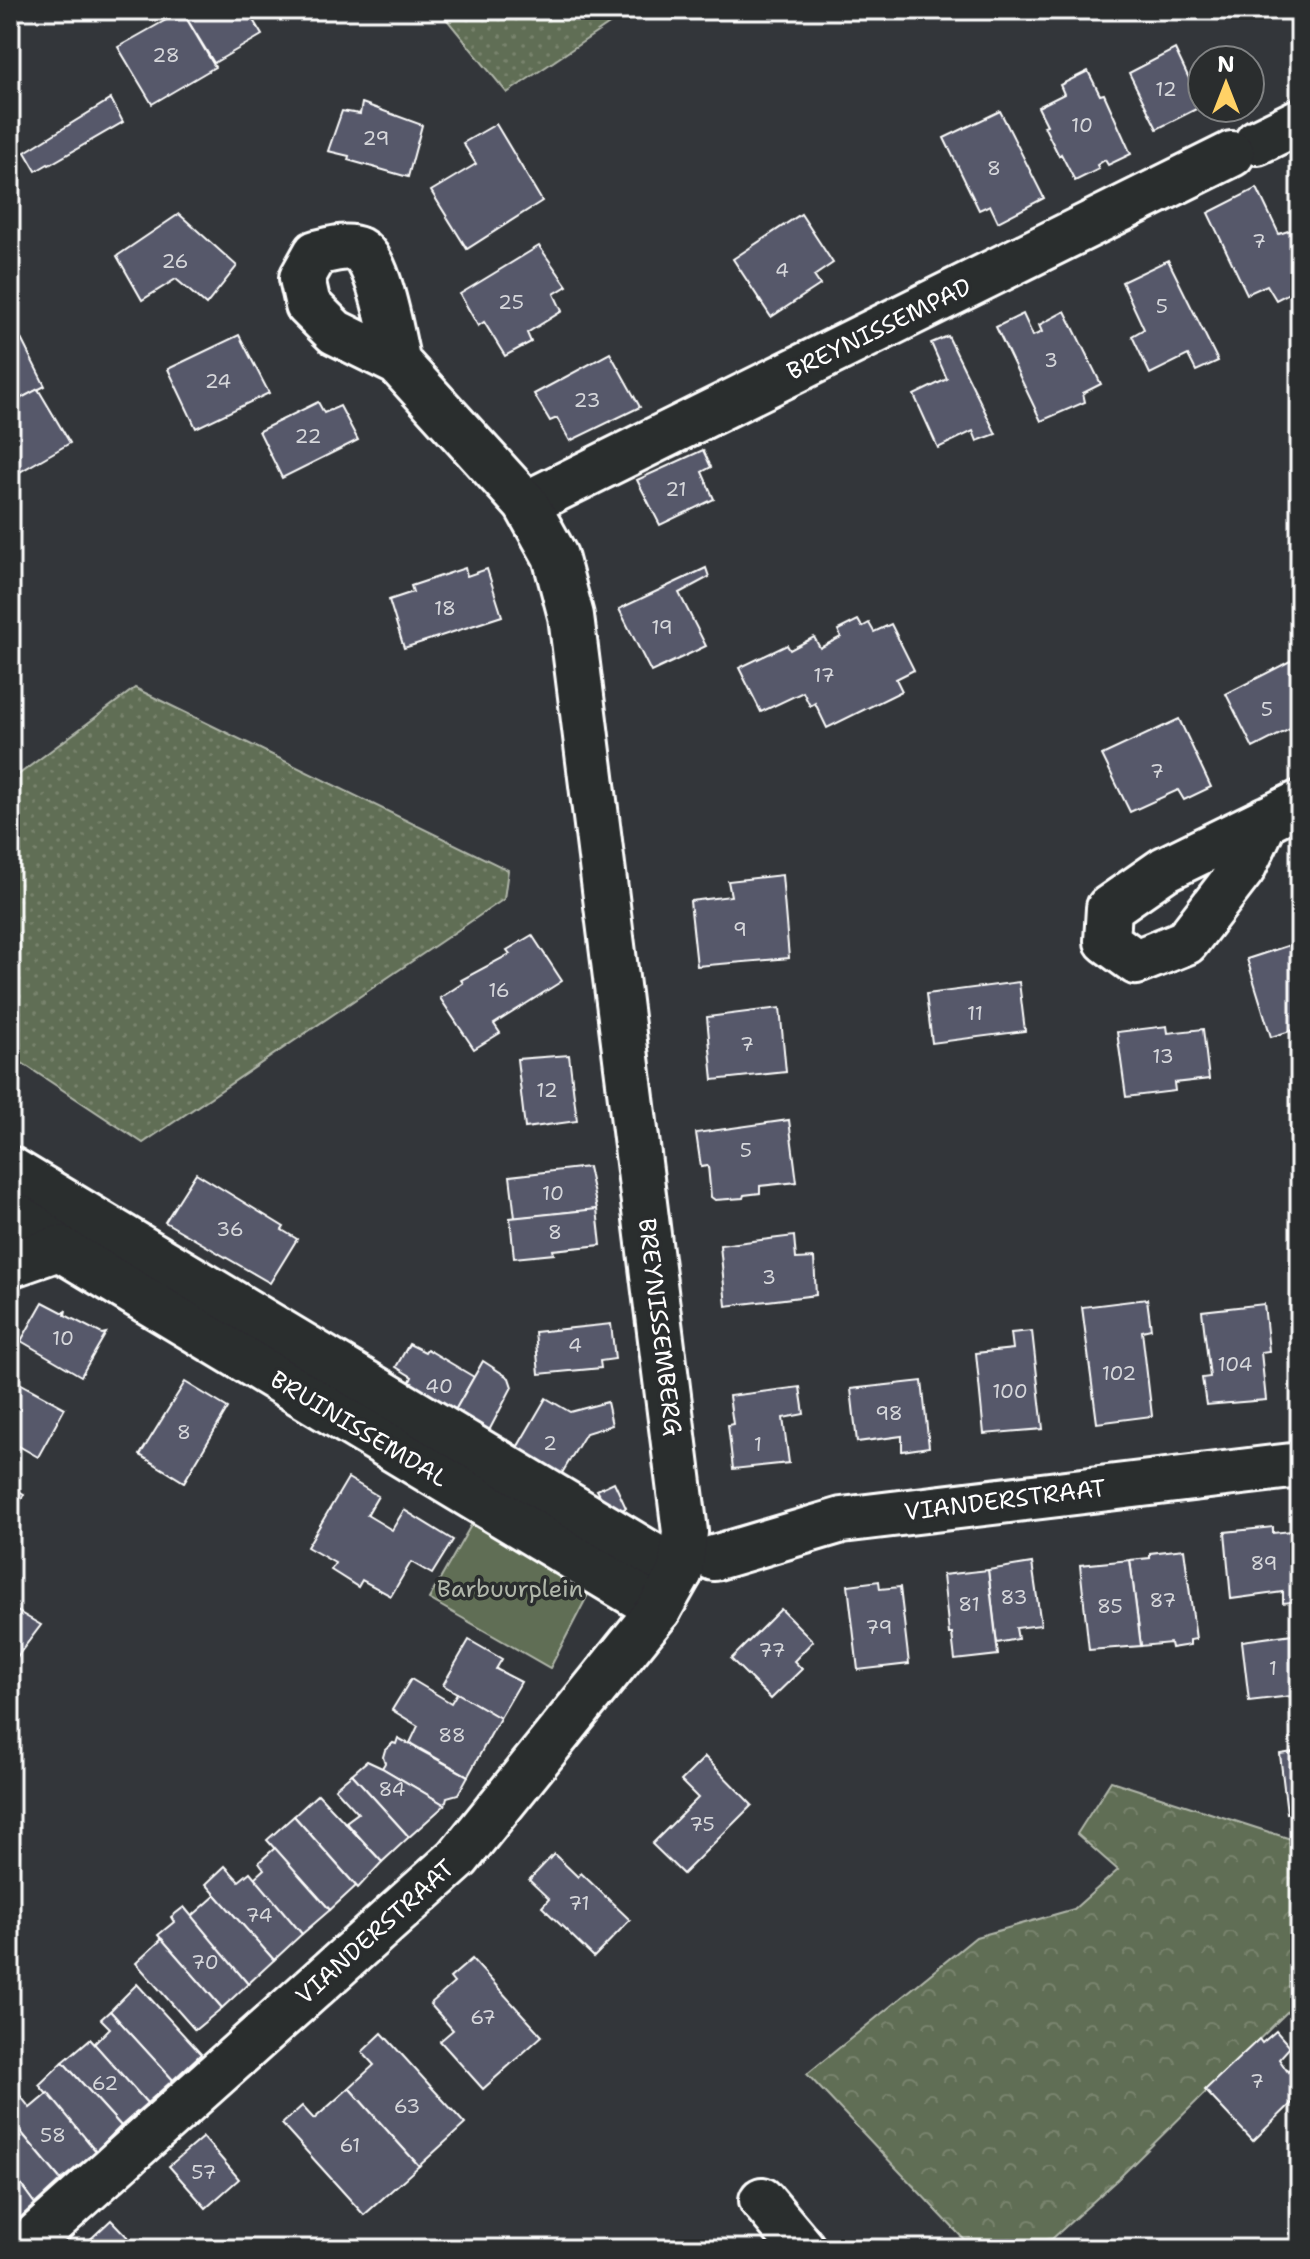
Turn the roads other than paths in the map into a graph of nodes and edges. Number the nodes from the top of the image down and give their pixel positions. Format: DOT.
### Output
graph roads {
  1 [pos="1300,121"];
  2 [pos="398,363"];
  3 [pos="526,504"];
  4 [pos="10,1169"];
  5 [pos="10,1212"];
  6 [pos="59,1248"];
  7 [pos="10,1265"];
  8 [pos="1300,1465"];
  9 [pos="684,1580"];
  10 [pos="762,2200"];
  11 [pos="22,2249"];
  12 [pos="803,2249"];
  1 -- 3 [label="street, BREYNISSEMPAD"];
  2 -- 3 [label="street, BREYNISSEMBERG"];
  3 -- 9 [label="street, BREYNISSEMBERG"];
  4 -- 9 [label="street"];
  5 -- 6 [label="street, BRUINISSEMDAL"];
  6 -- 7 [label="street"];
  6 -- 9 [label="street, BRUINISSEMDAL"];
  8 -- 9 [label="street, VIANDERSTRAAT"];
  9 -- 11 [label="street, VIANDERSTRAAT"];
  10 -- 12 [label="street"];
}
